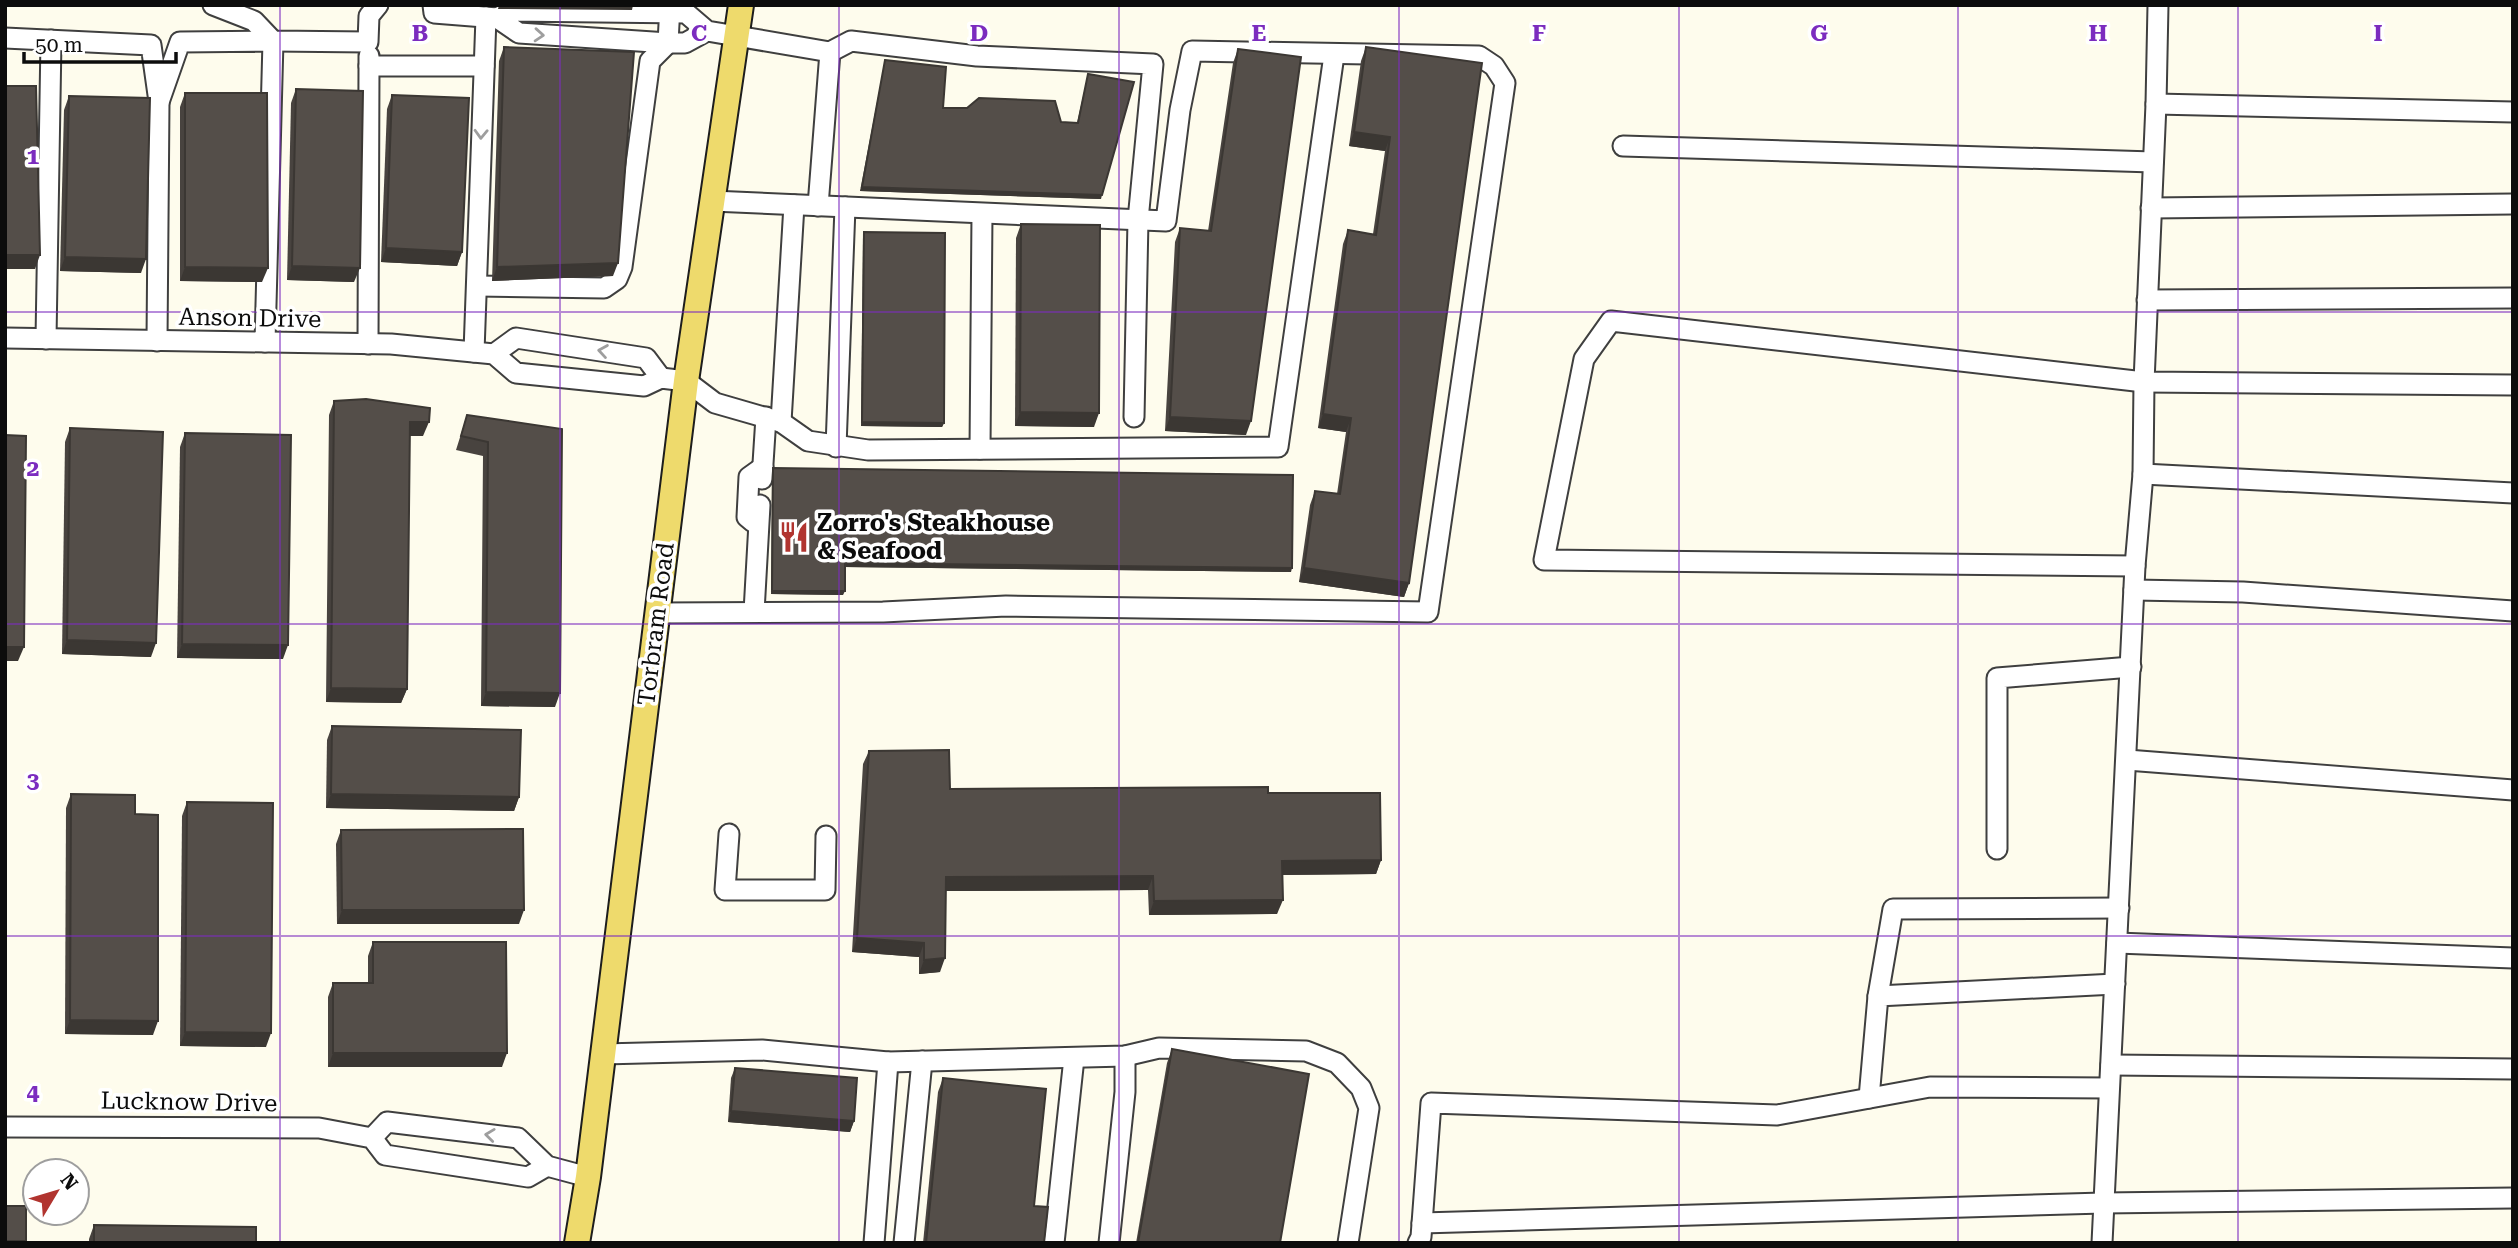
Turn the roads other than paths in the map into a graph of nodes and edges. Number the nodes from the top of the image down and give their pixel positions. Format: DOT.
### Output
graph roads {
  1 [pos="213,5"];
  2 [pos="378,5"];
  3 [pos="433,5"];
  4 [pos="741,5"];
  5 [pos="2158,5"];
  6 [pos="670,9"];
  7 [pos="492,18"];
  8 [pos="707,31"];
  9 [pos="737,35"];
  10 [pos="5,38"];
  11 [pos="51,40"];
  12 [pos="272,41"];
  13 [pos="368,42"];
  14 [pos="668,43"];
  15 [pos="830,52"];
  16 [pos="1334,55"];
  17 [pos="369,66"];
  18 [pos="484,66"];
  19 [pos="159,102"];
  20 [pos="2156,104"];
  21 [pos="2513,112"];
  22 [pos="1623,146"];
  23 [pos="2153,162"];
  24 [pos="712,201"];
  25 [pos="2513,204"];
  26 [pos="794,205"];
  27 [pos="818,206"];
  28 [pos="845,207"];
  29 [pos="2151,208"];
  30 [pos="982,214"];
  31 [pos="1138,220"];
  32 [pos="477,286"];
  33 [pos="2513,298"];
  34 [pos="2147,300"];
  35 [pos="5,338"];
  36 [pos="47,339"];
  37 [pos="157,341"];
  38 [pos="265,342"];
  39 [pos="368,344"];
  40 [pos="474,352"];
  41 [pos="494,354"];
  42 [pos="661,378"];
  43 [pos="686,381"];
  44 [pos="2144,382"];
  45 [pos="2513,385"];
  46 [pos="1134,417"];
  47 [pos="773,420"];
  48 [pos="836,447"];
  49 [pos="980,449"];
  50 [pos="762,467"];
  51 [pos="2143,474"];
  52 [pos="2513,493"];
  53 [pos="759,527"];
  54 [pos="2135,566"];
  55 [pos="2134,590"];
  56 [pos="2513,611"];
  57 [pos="657,612"];
  58 [pos="754,612"];
  59 [pos="2131,667"];
  60 [pos="2127,760"];
  61 [pos="2513,790"];
  62 [pos="729,834"];
  63 [pos="826,836"];
  64 [pos="1997,849"];
  65 [pos="2119,908"];
  66 [pos="2118,943"];
  67 [pos="2513,958"];
  68 [pos="2115,984"];
  69 [pos="1878,996"];
  70 [pos="603,1054"];
  71 [pos="1125,1056"];
  72 [pos="1074,1058"];
  73 [pos="922,1061"];
  74 [pos="888,1062"];
  75 [pos="2111,1065"];
  76 [pos="2513,1069"];
  77 [pos="2109,1088"];
  78 [pos="1869,1098"];
  79 [pos="5,1127"];
  80 [pos="372,1138"];
  81 [pos="547,1166"];
  82 [pos="588,1177"];
  83 [pos="2513,1198"];
  84 [pos="2104,1203"];
  85 [pos="1420,1233"];
  86 [pos="577,1243"];
  87 [pos="874,1243"];
  88 [pos="904,1243"];
  89 [pos="1054,1243"];
  90 [pos="1109,1243"];
  91 [pos="1348,1243"];
  92 [pos="2102,1243"];
  1 -- 12 [label="street"];
  2 -- 13 [label="street"];
  3 -- 7 [label="street"];
  4 -- 9 [label="main road, Torbram Road"];
  5 -- 20 [label="street"];
  6 -- 7 [label="street"];
  6 -- 8 [label="street"];
  6 -- 14 [label="street"];
  7 -- 14 [label="street, one-way"];
  7 -- 18 [label="street"];
  8 -- 9 [label="street"];
  8 -- 14 [label="street"];
  9 -- 15 [label="street"];
  9 -- 24 [label="main road, Torbram Road"];
  10 -- 11 [label="street"];
  11 -- 19 [label="street"];
  11 -- 36 [label="street"];
  12 -- 13 [label="street"];
  12 -- 19 [label="street"];
  12 -- 38 [label="street"];
  13 -- 17 [label="street"];
  14 -- 32 [label="street"];
  15 -- 27 [label="street"];
  15 -- 31 [label="street"];
  16 -- 31 [label="street"];
  16 -- 49 [label="street"];
  16 -- 58 [label="street"];
  17 -- 18 [label="street"];
  17 -- 39 [label="street"];
  18 -- 32 [label="street, one-way"];
  19 -- 37 [label="street"];
  20 -- 21 [label="street"];
  20 -- 23 [label="street"];
  22 -- 23 [label="street"];
  23 -- 29 [label="street"];
  24 -- 26 [label="street"];
  24 -- 43 [label="main road, Torbram Road"];
  25 -- 29 [label="street"];
  26 -- 27 [label="street"];
  26 -- 47 [label="street"];
  27 -- 28 [label="street"];
  28 -- 30 [label="street"];
  28 -- 48 [label="street"];
  29 -- 34 [label="street"];
  30 -- 31 [label="street"];
  30 -- 49 [label="street"];
  31 -- 46 [label="street"];
  32 -- 40 [label="street"];
  33 -- 34 [label="street"];
  34 -- 44 [label="street"];
  35 -- 36 [label="street, Anson Drive"];
  36 -- 37 [label="street, Anson Drive"];
  37 -- 38 [label="street, Anson Drive"];
  38 -- 39 [label="street, Anson Drive"];
  39 -- 40 [label="street, Anson Drive"];
  40 -- 41 [label="street, Anson Drive"];
  41 -- 42 [label="street, Anson Drive"];
  42 -- 41 [label="street, one-way"];
  42 -- 43 [label="street, Anson Drive"];
  43 -- 47 [label="street"];
  43 -- 57 [label="main road, Torbram Road"];
  44 -- 45 [label="street"];
  44 -- 51 [label="street"];
  44 -- 54 [label="street"];
  47 -- 48 [label="street"];
  47 -- 50 [label="street"];
  48 -- 49 [label="street"];
  50 -- 53 [label="street"];
  50 -- 53 [label="street"];
  51 -- 52 [label="street"];
  51 -- 54 [label="street"];
  53 -- 58 [label="street"];
  54 -- 55 [label="street"];
  55 -- 56 [label="street"];
  55 -- 59 [label="street"];
  57 -- 58 [label="street"];
  57 -- 70 [label="main road, Torbram Road"];
  59 -- 60 [label="street"];
  59 -- 64 [label="street"];
  60 -- 61 [label="street"];
  60 -- 65 [label="street"];
  62 -- 63 [label="street"];
  65 -- 66 [label="street"];
  65 -- 69 [label="street"];
  66 -- 67 [label="street"];
  66 -- 68 [label="street"];
  68 -- 69 [label="street"];
  68 -- 75 [label="street"];
  69 -- 78 [label="street"];
  70 -- 74 [label="street"];
  70 -- 82 [label="main road, Torbram Road"];
  71 -- 72 [label="street"];
  71 -- 90 [label="street"];
  71 -- 91 [label="street"];
  72 -- 73 [label="street"];
  72 -- 89 [label="street"];
  73 -- 74 [label="street"];
  73 -- 88 [label="street"];
  74 -- 87 [label="street"];
  75 -- 76 [label="street"];
  75 -- 77 [label="street"];
  77 -- 78 [label="street"];
  77 -- 84 [label="street"];
  78 -- 85 [label="street"];
  79 -- 80 [label="street, Lucknow Drive"];
  80 -- 81 [label="street, Lucknow Drive"];
  81 -- 80 [label="street, one-way"];
  81 -- 82 [label="street"];
  82 -- 86 [label="main road, Torbram Road"];
  83 -- 84 [label="street"];
  84 -- 85 [label="street"];
  84 -- 92 [label="street"];
}
